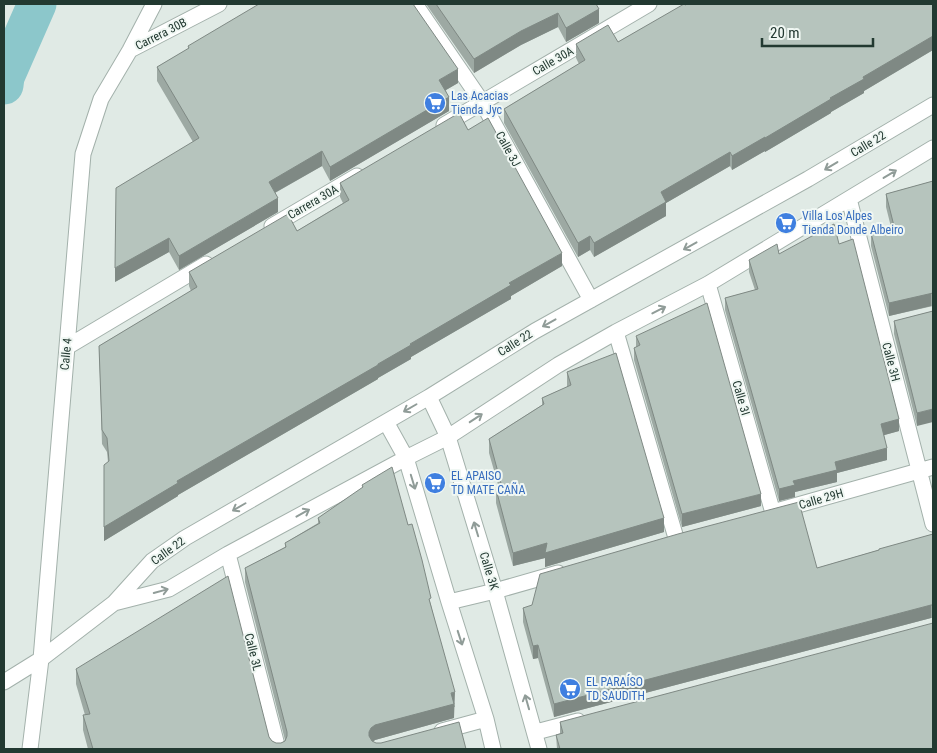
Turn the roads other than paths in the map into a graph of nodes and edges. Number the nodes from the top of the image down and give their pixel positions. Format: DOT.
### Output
graph roads {
  1 [pos="154,4"];
  2 [pos="219,4"];
  3 [pos="415,4"];
  4 [pos="649,4"];
  5 [pos="130,50"];
  6 [pos="482,102"];
  7 [pos="933,105"];
  8 [pos="431,132"];
  9 [pos="933,148"];
  10 [pos="372,167"];
  11 [pos="849,199"];
  12 [pos="262,232"];
  13 [pos="220,257"];
  14 [pos="708,284"];
  15 [pos="592,300"];
  16 [pos="899,323"];
  17 [pos="882,327"];
  18 [pos="616,332"];
  19 [pos="67,346"];
  20 [pos="429,397"];
  21 [pos="386,422"];
  22 [pos="448,437"];
  23 [pos="406,458"];
  24 [pos="926,468"];
  25 [pos="768,514"];
  26 [pos="933,524"];
  27 [pos="676,538"];
  28 [pos="228,554"];
  29 [pos="571,569"];
  30 [pos="495,591"];
  31 [pos="449,602"];
  32 [pos="114,603"];
  33 [pos="41,660"];
  34 [pos="6,681"];
  35 [pos="592,717"];
  36 [pos="486,719"];
  37 [pos="33,720"];
  38 [pos="536,732"];
  39 [pos="432,734"];
  40 [pos="30,749"];
  41 [pos="42,749"];
  42 [pos="278,749"];
  43 [pos="493,749"];
  44 [pos="540,749"];
  1 -- 5 [label="street, Calle 4"];
  2 -- 5 [label="street, Carrera 30B"];
  3 -- 6 [label="street, Calle 3J"];
  4 -- 6 [label="street, Calle 30A"];
  5 -- 19 [label="street, Calle 4"];
  6 -- 8 [label="street"];
  6 -- 15 [label="street, Calle 3J"];
  7 -- 15 [label="street, Calle 22, one-way"];
  11 -- 9 [label="street, Calle 22, one-way"];
  10 -- 12 [label="street, Carrera 30A"];
  11 -- 14 [label="street, Calle 22"];
  11 -- 17 [label="street, Calle 3H"];
  13 -- 19 [label="street"];
  18 -- 14 [label="street, Calle 22, one-way"];
  14 -- 25 [label="street, Calle 3I"];
  15 -- 20 [label="street, Calle 22, one-way"];
  16 -- 17 [label="street"];
  17 -- 24 [label="street, Calle 3H"];
  22 -- 18 [label="street, Calle 22, one-way"];
  18 -- 27 [label="street"];
  19 -- 33 [label="street, Calle 4"];
  20 -- 21 [label="street, Calle 22, one-way"];
  20 -- 22 [label="street, Calle 3K"];
  21 -- 23 [label="street"];
  21 -- 32 [label="street, Calle 22, one-way"];
  22 -- 23 [label="street, Calle 22"];
  30 -- 22 [label="street, Calle 3K, one-way"];
  28 -- 23 [label="street, Calle 22, one-way"];
  23 -- 31 [label="street, one-way"];
  24 -- 25 [label="street, Calle 29H"];
  24 -- 26 [label="street, Calle 3H"];
  32 -- 28 [label="street, Calle 22, one-way"];
  28 -- 42 [label="street, Calle 3L"];
  29 -- 30 [label="street"];
  30 -- 31 [label="street"];
  38 -- 30 [label="street, Calle 3K, one-way"];
  31 -- 36 [label="street, one-way"];
  32 -- 33 [label="street, Calle 22"];
  33 -- 34 [label="street, Calle 22"];
  33 -- 37 [label="street, Calle 4"];
  35 -- 38 [label="street"];
  36 -- 39 [label="street"];
  36 -- 43 [label="street"];
  37 -- 40 [label="street, Calle 4"];
  37 -- 41 [label="street, Calle 4"];
  38 -- 44 [label="street, Calle 3K"];
}
